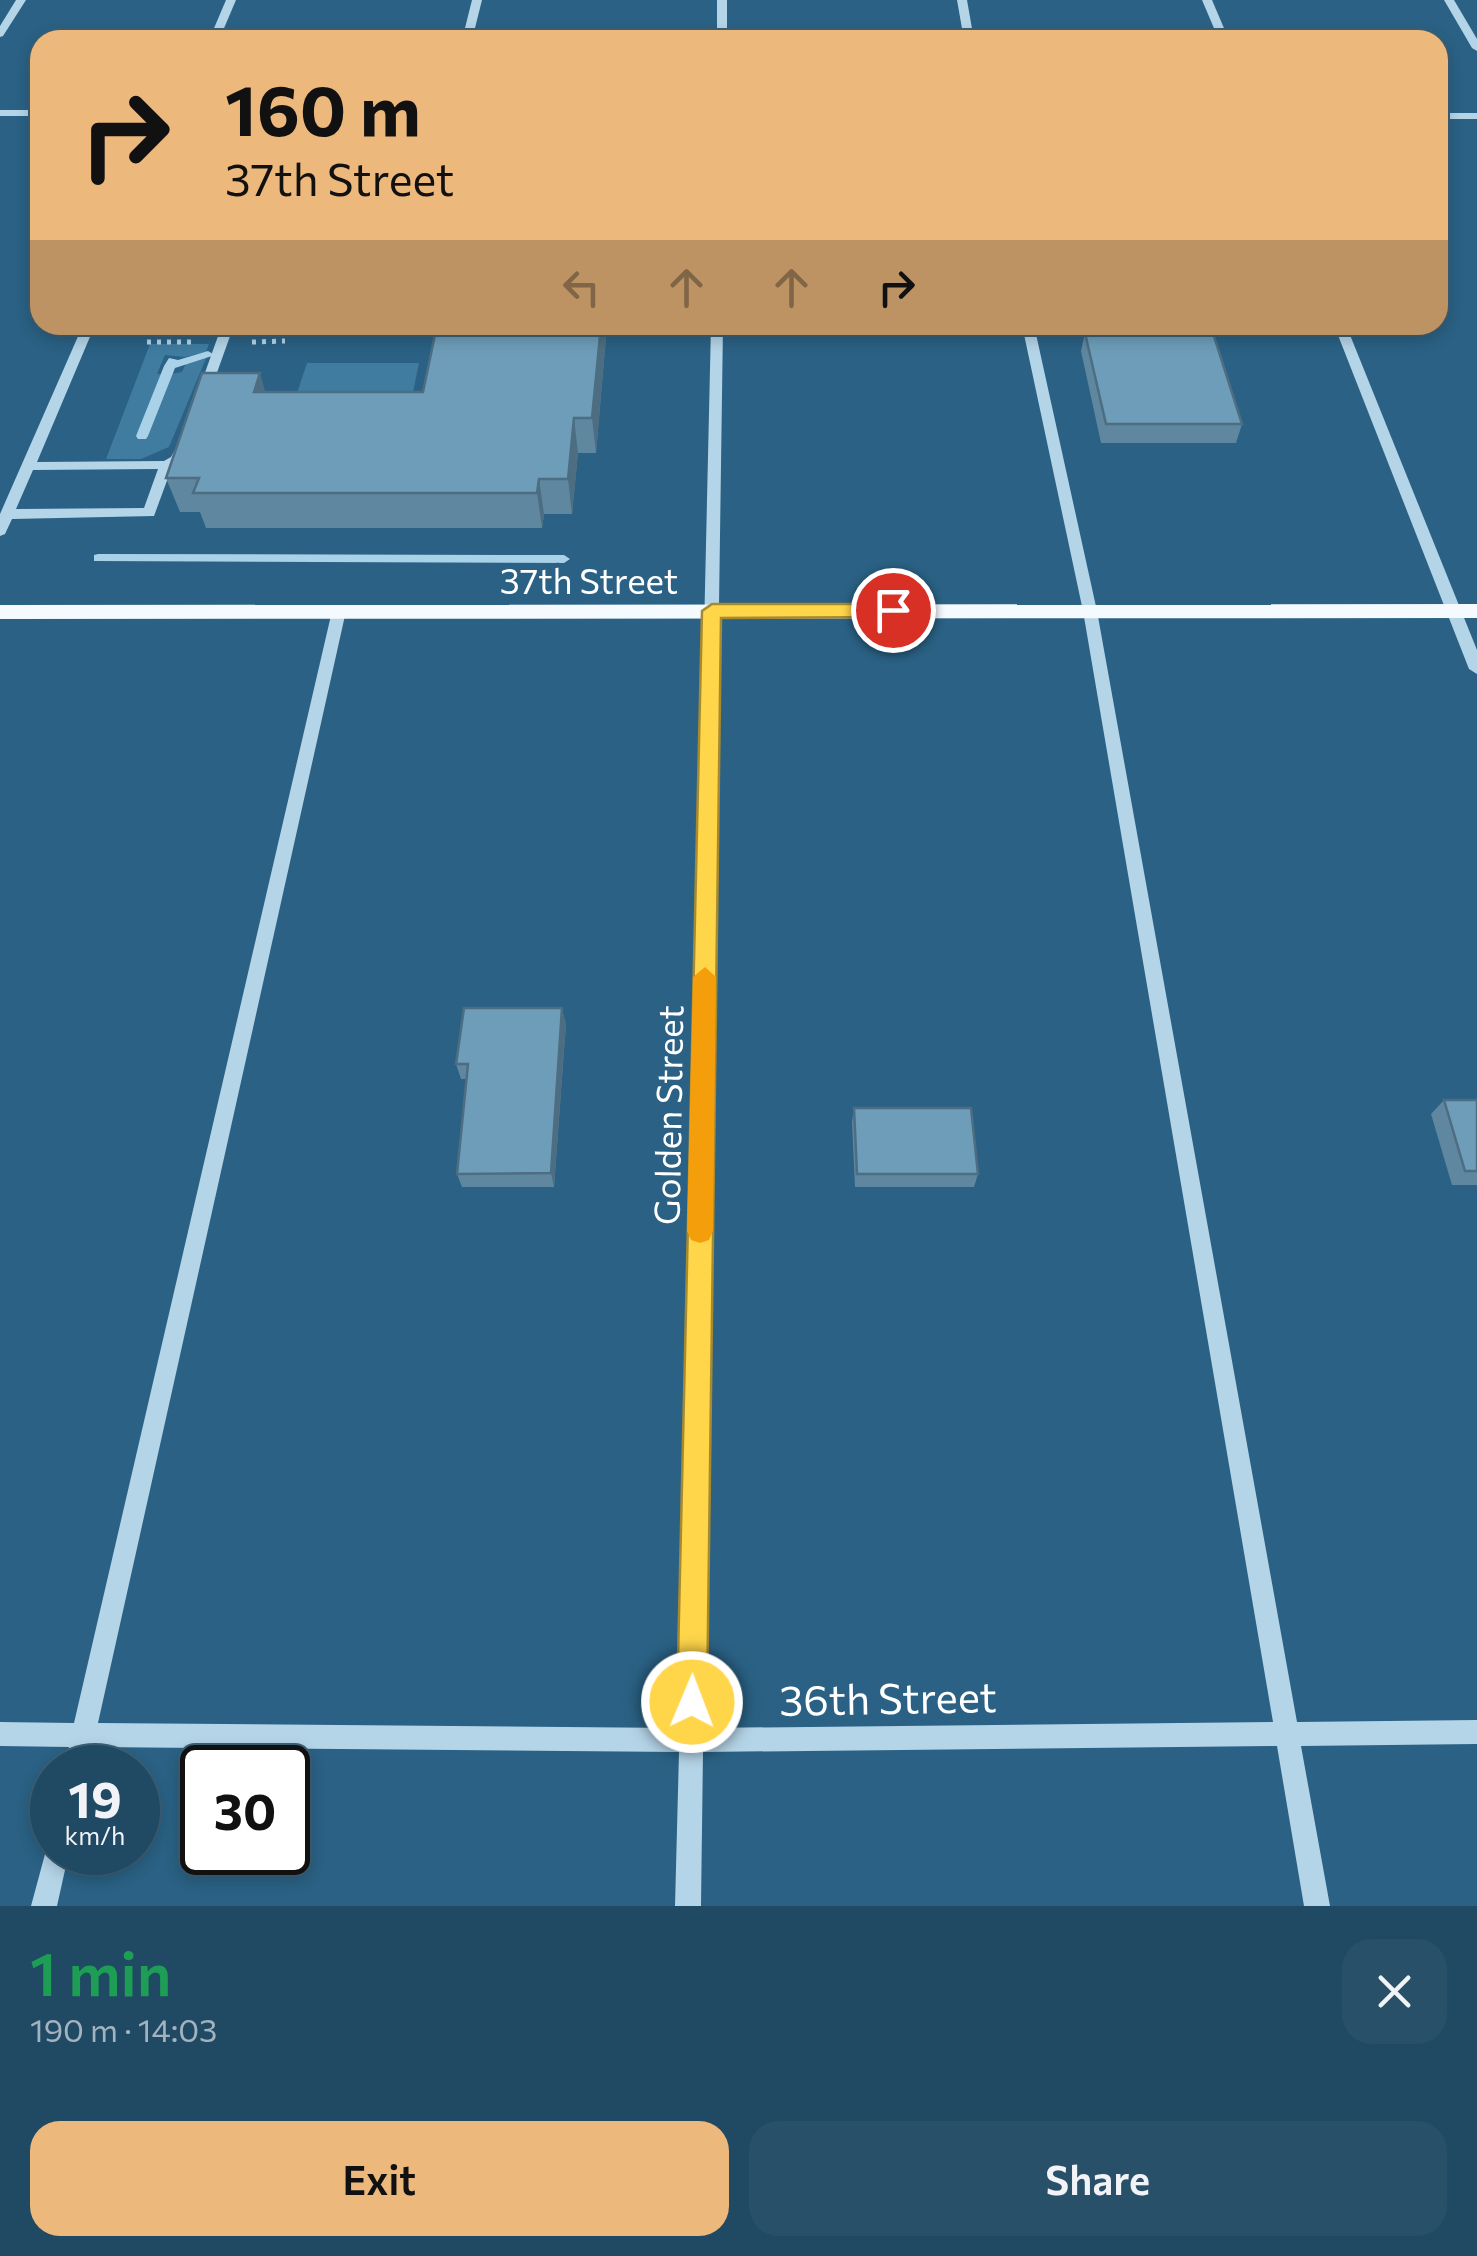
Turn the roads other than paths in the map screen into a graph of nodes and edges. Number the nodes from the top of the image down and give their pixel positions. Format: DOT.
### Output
graph roads {
  1 [pos="20,0"];
  2 [pos="231,0"];
  3 [pos="477,0"];
  4 [pos="722,0"];
  5 [pos="962,0"];
  6 [pos="1207,0"];
  7 [pos="1449,0"];
  8 [pos="218,30"];
  9 [pos="470,30"];
  10 [pos="722,30"];
  11 [pos="967,30"];
  12 [pos="1220,30"];
  13 [pos="0,34"];
  14 [pos="1477,48"];
  15 [pos="0,113"];
  16 [pos="30,113"];
  17 [pos="1448,116"];
  18 [pos="1477,116"];
  19 [pos="85,335"];
  20 [pos="224,335"];
  21 [pos="717,335"];
  22 [pos="1030,335"];
  23 [pos="1344,335"];
  24 [pos="195,417"];
  25 [pos="188,436"];
  26 [pos="166,464"];
  27 [pos="28,466"];
  28 [pos="7,514"];
  29 [pos="0,531"];
  30 [pos="340,610"];
  31 [pos="1090,610"];
  32 [pos="1454,610"];
  33 [pos="1477,610"];
  34 [pos="712,611"];
  35 [pos="0,612"];
  36 [pos="1477,669"];
  37 [pos="1287,1732"];
  38 [pos="1477,1732"];
  39 [pos="0,1734"];
  40 [pos="84,1735"];
  41 [pos="691,1740"];
  42 [pos="82,1745"];
  43 [pos="51,1875"];
  44 [pos="44,1906"];
  45 [pos="688,1906"];
  46 [pos="1317,1906"];
  1 -- 13 [label="street"];
  2 -- 8 [label="street"];
  3 -- 9 [label="street"];
  4 -- 10 [label="street"];
  5 -- 11 [label="street"];
  6 -- 12 [label="street"];
  7 -- 14 [label="street"];
  15 -- 16 [label="street"];
  17 -- 18 [label="street"];
  19 -- 27 [label="street"];
  20 -- 24 [label="street"];
  21 -- 34 [label="street, Golden Street"];
  22 -- 31 [label="street"];
  23 -- 32 [label="street"];
  25 -- 26 [label="street"];
  26 -- 27 [label="street"];
  26 -- 28 [label="street"];
  27 -- 28 [label="street"];
  28 -- 29 [label="street"];
  30 -- 34 [label="main road, 37th Street"];
  30 -- 35 [label="main road, 37th Street"];
  30 -- 40 [label="street"];
  31 -- 32 [label="main road, 37th Street"];
  31 -- 34 [label="main road, 37th Street"];
  31 -- 37 [label="street"];
  32 -- 33 [label="main road, 37th Street"];
  32 -- 36 [label="street"];
  34 -- 41 [label="street, Golden Street"];
  37 -- 38 [label="street, 36th Street"];
  37 -- 41 [label="street, 36th Street"];
  37 -- 46 [label="street"];
  39 -- 40 [label="street, 36th Street"];
  40 -- 41 [label="street, 36th Street"];
  40 -- 42 [label="street"];
  41 -- 45 [label="street, Golden Street"];
  43 -- 44 [label="street"];
}
